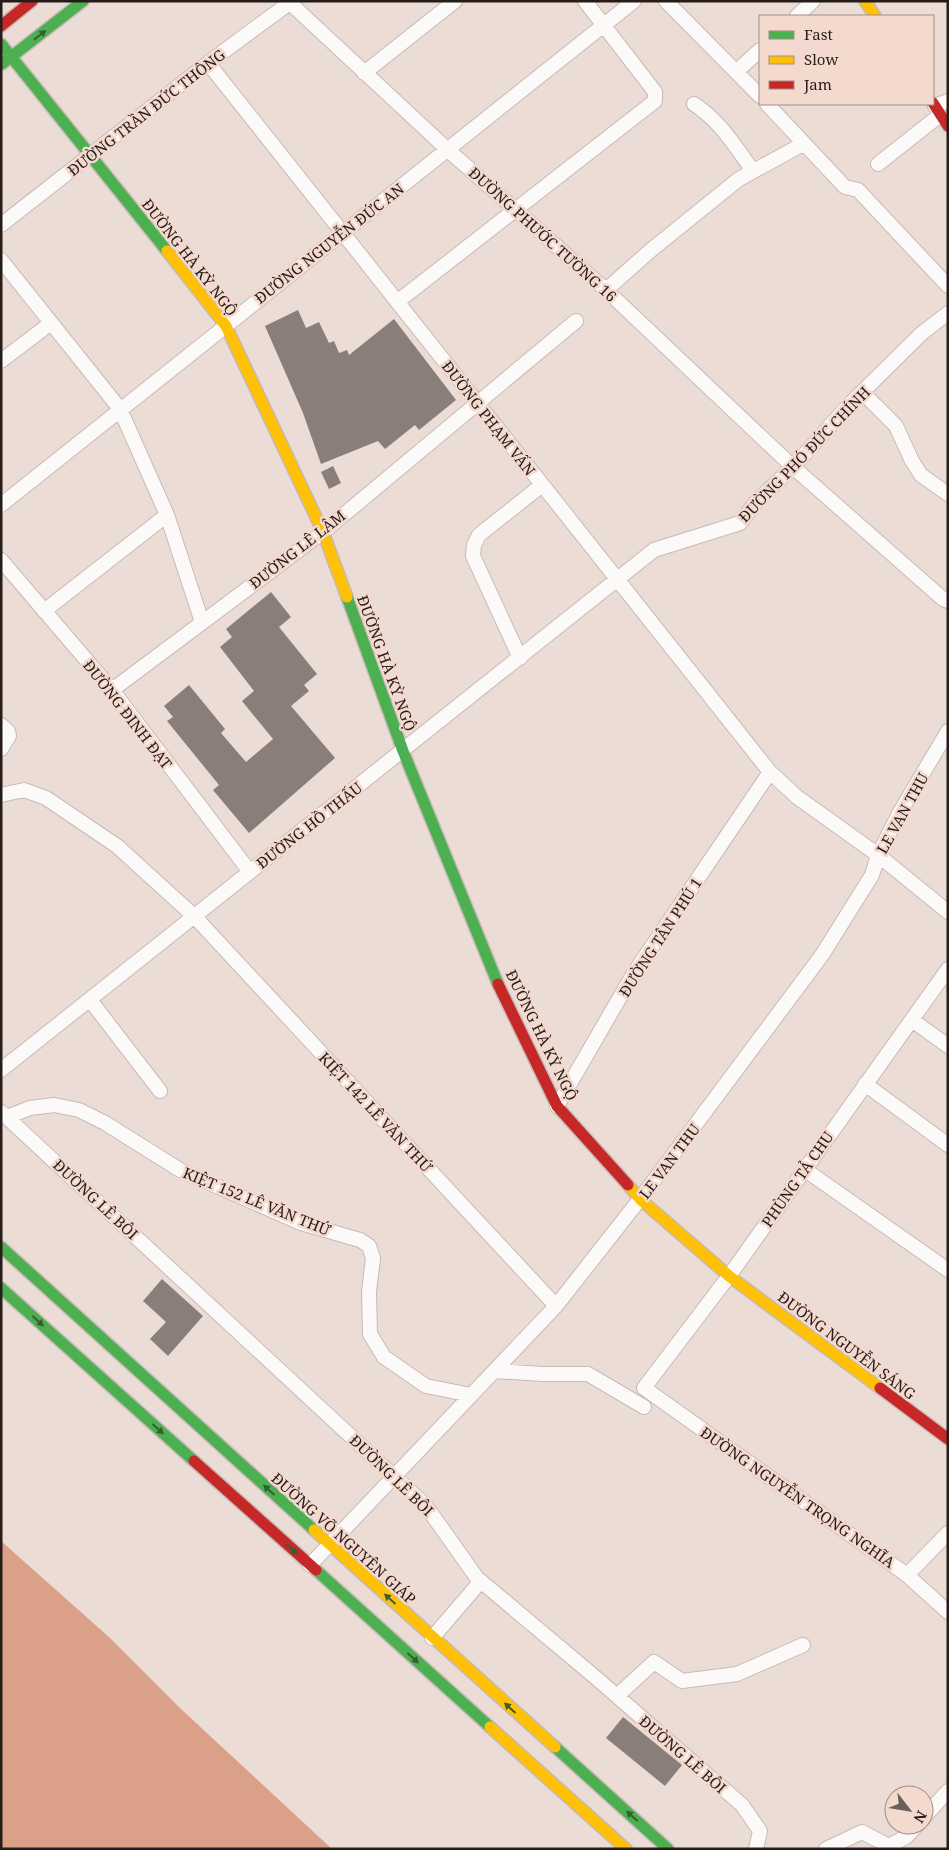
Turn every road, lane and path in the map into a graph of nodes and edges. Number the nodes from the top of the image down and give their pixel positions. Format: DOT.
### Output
graph roads {
  1 [pos="32,1"];
  2 [pos="83,1"];
  3 [pos="455,1"];
  4 [pos="584,1"];
  5 [pos="634,1"];
  6 [pos="666,1"];
  7 [pos="813,1"];
  8 [pos="291,2"];
  9 [pos="798,15"];
  10 [pos="603,25"];
  11 [pos="1,26"];
  12 [pos="1,44"];
  13 [pos="759,51"];
  14 [pos="11,57"];
  15 [pos="208,63"];
  16 [pos="1,65"];
  17 [pos="737,71"];
  18 [pos="364,73"];
  19 [pos="759,95"];
  20 [pos="694,104"];
  21 [pos="768,105"];
  22 [pos="941,110"];
  23 [pos="803,144"];
  24 [pos="448,150"];
  25 [pos="90,156"];
  26 [pos="878,164"];
  27 [pos="754,171"];
  28 [pos="517,209"];
  29 [pos="1,226"];
  30 [pos="342,233"];
  31 [pos="1,260"];
  32 [pos="948,286"];
  33 [pos="606,290"];
  34 [pos="397,302"];
  35 [pos="948,313"];
  36 [pos="576,321"];
  37 [pos="51,322"];
  38 [pos="226,326"];
  39 [pos="1,361"];
  40 [pos="862,392"];
  41 [pos="477,403"];
  42 [pos="120,409"];
  43 [pos="793,467"];
  44 [pos="542,485"];
  45 [pos="948,494"];
  46 [pos="1,505"];
  47 [pos="168,515"];
  48 [pos="322,532"];
  49 [pos="1,560"];
  50 [pos="617,580"];
  51 [pos="948,601"];
  52 [pos="44,611"];
  53 [pos="202,622"];
  54 [pos="520,658"];
  55 [pos="112,690"];
  56 [pos="1,725"];
  57 [pos="948,731"];
  58 [pos="1,749"];
  59 [pos="404,751"];
  60 [pos="770,772"];
  61 [pos="1,795"];
  62 [pos="878,855"];
  63 [pos="250,872"];
  64 [pos="948,912"];
  65 [pos="195,917"];
  66 [pos="948,969"];
  67 [pos="90,1000"];
  68 [pos="912,1020"];
  69 [pos="948,1046"];
  70 [pos="1,1070"];
  71 [pos="864,1084"];
  72 [pos="160,1091"];
  73 [pos="558,1106"];
  74 [pos="4,1115"];
  75 [pos="948,1145"];
  76 [pos="804,1169"];
  77 [pos="640,1199"];
  78 [pos="1,1248"];
  79 [pos="948,1270"];
  80 [pos="729,1276"];
  81 [pos="1,1288"];
  82 [pos="556,1306"];
  83 [pos="495,1370"];
  84 [pos="644,1388"];
  85 [pos="471,1395"];
  86 [pos="644,1407"];
  87 [pos="948,1439"];
  88 [pos="395,1476"];
  89 [pos="948,1533"];
  90 [pos="329,1544"];
  91 [pos="310,1565"];
  92 [pos="907,1575"];
  93 [pos="481,1581"];
  94 [pos="948,1612"];
  95 [pos="432,1638"];
  96 [pos="803,1645"];
  97 [pos="617,1696"];
  98 [pos="948,1791"];
  99 [pos="934,1806"];
  100 [pos="908,1835"];
  101 [pos="626,1849"];
  102 [pos="668,1849"];
  103 [pos="756,1849"];
  104 [pos="826,1849"];
  1 -- 11 [label="street"];
  14 -- 2 [label="street, one-way"];
  3 -- 18 [label="street"];
  4 -- 10 [label="street"];
  5 -- 10 [label="street, ĐƯỜNG NGUYỄN ĐỨC AN"];
  6 -- 17 [label="street"];
  7 -- 9 [label="street"];
  8 -- 15 [label="street, ĐƯỜNG TRẦN ĐỨC THÔNG"];
  8 -- 18 [label="street, ĐƯỜNG PHƯỚC TƯỜNG 16"];
  10 -- 24 [label="street, ĐƯỜNG NGUYỄN ĐỨC AN"];
  10 -- 28 [label="street"];
  12 -- 14 [label="street, ĐƯỜNG HÀ KỲ NGỘ"];
  13 -- 17 [label="street"];
  14 -- 16 [label="street"];
  14 -- 25 [label="street, ĐƯỜNG HÀ KỲ NGỘ"];
  15 -- 25 [label="street, ĐƯỜNG TRẦN ĐỨC THÔNG"];
  15 -- 30 [label="street, ĐƯỜNG PHẠM VẤN"];
  17 -- 19 [label="street"];
  18 -- 24 [label="street, ĐƯỜNG PHƯỚC TƯỜNG 16"];
  20 -- 27 [label="street"];
  21 -- 23 [label="street"];
  22 -- 26 [label="street"];
  23 -- 27 [label="street"];
  23 -- 32 [label="street"];
  24 -- 28 [label="street, ĐƯỜNG PHƯỚC TƯỜNG 16"];
  24 -- 30 [label="street, ĐƯỜNG NGUYỄN ĐỨC AN"];
  25 -- 29 [label="street, ĐƯỜNG TRẦN ĐỨC THÔNG"];
  25 -- 38 [label="street, ĐƯỜNG HÀ KỲ NGỘ"];
  27 -- 33 [label="street"];
  28 -- 33 [label="street, ĐƯỜNG PHƯỚC TƯỜNG 16"];
  28 -- 34 [label="street"];
  30 -- 34 [label="street, ĐƯỜNG PHẠM VẤN"];
  30 -- 38 [label="street, ĐƯỜNG NGUYỄN ĐỨC AN"];
  31 -- 37 [label="street"];
  33 -- 43 [label="street, ĐƯỜNG PHƯỚC TƯỜNG 16"];
  34 -- 41 [label="street, ĐƯỜNG PHẠM VẤN"];
  35 -- 40 [label="street, ĐƯỜNG PHÓ ĐỨC CHÍNH"];
  36 -- 41 [label="street, ĐƯỜNG LÊ LÂM"];
  37 -- 39 [label="street"];
  37 -- 42 [label="street"];
  38 -- 42 [label="street, ĐƯỜNG NGUYỄN ĐỨC AN"];
  38 -- 48 [label="street, ĐƯỜNG HÀ KỲ NGỘ"];
  40 -- 43 [label="street, ĐƯỜNG PHÓ ĐỨC CHÍNH"];
  40 -- 45 [label="street"];
  41 -- 44 [label="street, ĐƯỜNG PHẠM VẤN"];
  41 -- 48 [label="street, ĐƯỜNG LÊ LÂM"];
  42 -- 46 [label="street, ĐƯỜNG NGUYỄN ĐỨC AN"];
  42 -- 47 [label="street"];
  43 -- 50 [label="street, ĐƯỜNG PHÓ ĐỨC CHÍNH"];
  43 -- 51 [label="street, ĐƯỜNG PHƯỚC TƯỜNG 16"];
  44 -- 50 [label="street, ĐƯỜNG PHẠM VẤN"];
  44 -- 54 [label="street"];
  47 -- 52 [label="street"];
  47 -- 53 [label="street"];
  48 -- 53 [label="street, ĐƯỜNG LÊ LÂM"];
  48 -- 59 [label="street, ĐƯỜNG HÀ KỲ NGỘ"];
  49 -- 52 [label="street, ĐƯỜNG ĐINH ĐẠT"];
  50 -- 54 [label="street, ĐƯỜNG HỒ THẤU"];
  50 -- 60 [label="street, ĐƯỜNG PHẠM VẤN"];
  52 -- 55 [label="street, ĐƯỜNG ĐINH ĐẠT"];
  53 -- 55 [label="street, ĐƯỜNG LÊ LÂM"];
  54 -- 59 [label="street, ĐƯỜNG HỒ THẤU"];
  55 -- 63 [label="street, ĐƯỜNG ĐINH ĐẠT"];
  56 -- 58 [label="street"];
  57 -- 62 [label="street, LE VAN THU"];
  59 -- 63 [label="street, ĐƯỜNG HỒ THẤU"];
  59 -- 73 [label="street, ĐƯỜNG HÀ KỲ NGỘ"];
  60 -- 62 [label="street, ĐƯỜNG PHẠM VẤN"];
  60 -- 73 [label="street, ĐƯỜNG TÂN PHÚ 1"];
  61 -- 65 [label="street, KIỆT 142 LÊ VĂN THỨ"];
  62 -- 64 [label="street, ĐƯỜNG PHẠM VẤN"];
  62 -- 77 [label="street, LE VAN THU"];
  63 -- 65 [label="street, ĐƯỜNG HỒ THẤU"];
  65 -- 67 [label="street, ĐƯỜNG HỒ THẤU"];
  65 -- 82 [label="street, KIỆT 142 LÊ VĂN THỨ"];
  66 -- 68 [label="street, PHÙNG TẢ CHU"];
  67 -- 70 [label="street, ĐƯỜNG HỒ THẤU"];
  67 -- 72 [label="street"];
  68 -- 69 [label="street"];
  68 -- 71 [label="street, PHÙNG TẢ CHU"];
  71 -- 75 [label="street"];
  71 -- 76 [label="street, PHÙNG TẢ CHU"];
  73 -- 77 [label="street, ĐƯỜNG HÀ KỲ NGỘ"];
  74 -- 85 [label="street, KIỆT 152 LÊ VĂN THỨ"];
  74 -- 88 [label="street, ĐƯỜNG LÊ BÔI"];
  76 -- 79 [label="street"];
  76 -- 80 [label="street, PHÙNG TẢ CHU"];
  77 -- 80 [label="street, ĐƯỜNG HÀ KỲ NGỘ"];
  77 -- 82 [label="street, LE VAN THU"];
  90 -- 78 [label="street, ĐƯỜNG VÕ NGUYÊN GIÁP, one-way"];
  80 -- 84 [label="street, PHÙNG TẢ CHU"];
  80 -- 87 [label="street, ĐƯỜNG NGUYỄN SÁNG"];
  81 -- 91 [label="street, one-way"];
  82 -- 83 [label="street, LE VAN THU"];
  83 -- 85 [label="street, LE VAN THU"];
  83 -- 86 [label="street"];
  84 -- 92 [label="street, ĐƯỜNG NGUYỄN TRỌNG NGHĨA"];
  85 -- 88 [label="street, LE VAN THU"];
  88 -- 90 [label="street, LE VAN THU"];
  88 -- 93 [label="street, ĐƯỜNG LÊ BÔI"];
  89 -- 92 [label="street"];
  90 -- 91 [label="street, LE VAN THU"];
  95 -- 90 [label="street, ĐƯỜNG VÕ NGUYÊN GIÁP, one-way"];
  91 -- 101 [label="street, one-way"];
  92 -- 94 [label="street, ĐƯỜNG NGUYỄN TRỌNG NGHĨA"];
  93 -- 95 [label="street"];
  93 -- 97 [label="street, ĐƯỜNG LÊ BÔI"];
  102 -- 95 [label="street, ĐƯỜNG VÕ NGUYÊN GIÁP, one-way"];
  96 -- 97 [label="street"];
  97 -- 103 [label="street, ĐƯỜNG LÊ BÔI"];
  98 -- 99 [label="street"];
  100 -- 104 [label="street"];
}
